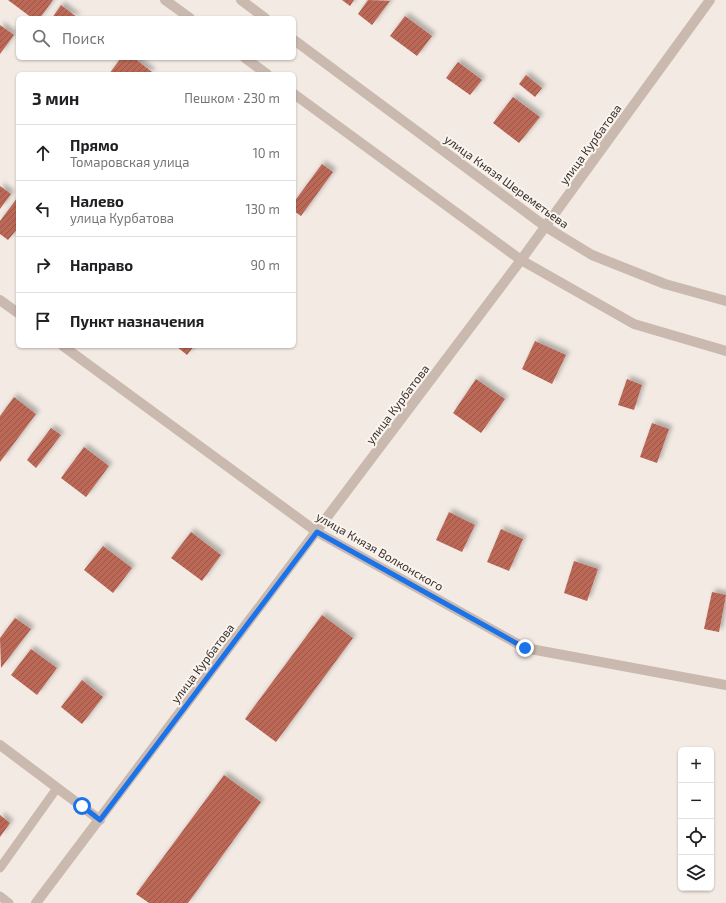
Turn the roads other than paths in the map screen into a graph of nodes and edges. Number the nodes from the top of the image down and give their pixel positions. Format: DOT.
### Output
graph roads {
  1 [pos="165,0"];
  2 [pos="241,0"];
  3 [pos="710,0"];
  4 [pos="187,16"];
  5 [pos="262,16"];
  6 [pos="296,41"];
  7 [pos="248,60"];
  8 [pos="263,72"];
  9 [pos="296,95"];
  10 [pos="546,227"];
  11 [pos="521,260"];
  12 [pos="0,300"];
  13 [pos="726,302"];
  14 [pos="16,312"];
  15 [pos="66,348"];
  16 [pos="726,351"];
  17 [pos="317,532"];
  18 [pos="726,685"];
  19 [pos="0,745"];
  20 [pos="58,788"];
  21 [pos="100,820"];
  22 [pos="0,868"];
  23 [pos="0,896"];
  24 [pos="8,903"];
  25 [pos="36,903"];
  1 -- 4 [label="street"];
  2 -- 5 [label="street"];
  3 -- 10 [label="street, улица Курбатова"];
  6 -- 10 [label="street, улица Князя Шереметьева"];
  7 -- 8 [label="street"];
  9 -- 11 [label="street"];
  10 -- 11 [label="street, улица Курбатова"];
  10 -- 13 [label="street, улица Князя Шереметьева"];
  11 -- 16 [label="street"];
  11 -- 17 [label="street, улица Курбатова"];
  12 -- 14 [label="street"];
  15 -- 17 [label="street, улица Князя Волконского"];
  17 -- 18 [label="street, улица Князя Волконского"];
  17 -- 21 [label="street, улица Курбатова"];
  19 -- 20 [label="street"];
  20 -- 21 [label="street"];
  20 -- 22 [label="lane"];
  21 -- 25 [label="street, улица Курбатова"];
  23 -- 24 [label="lane"];
}
